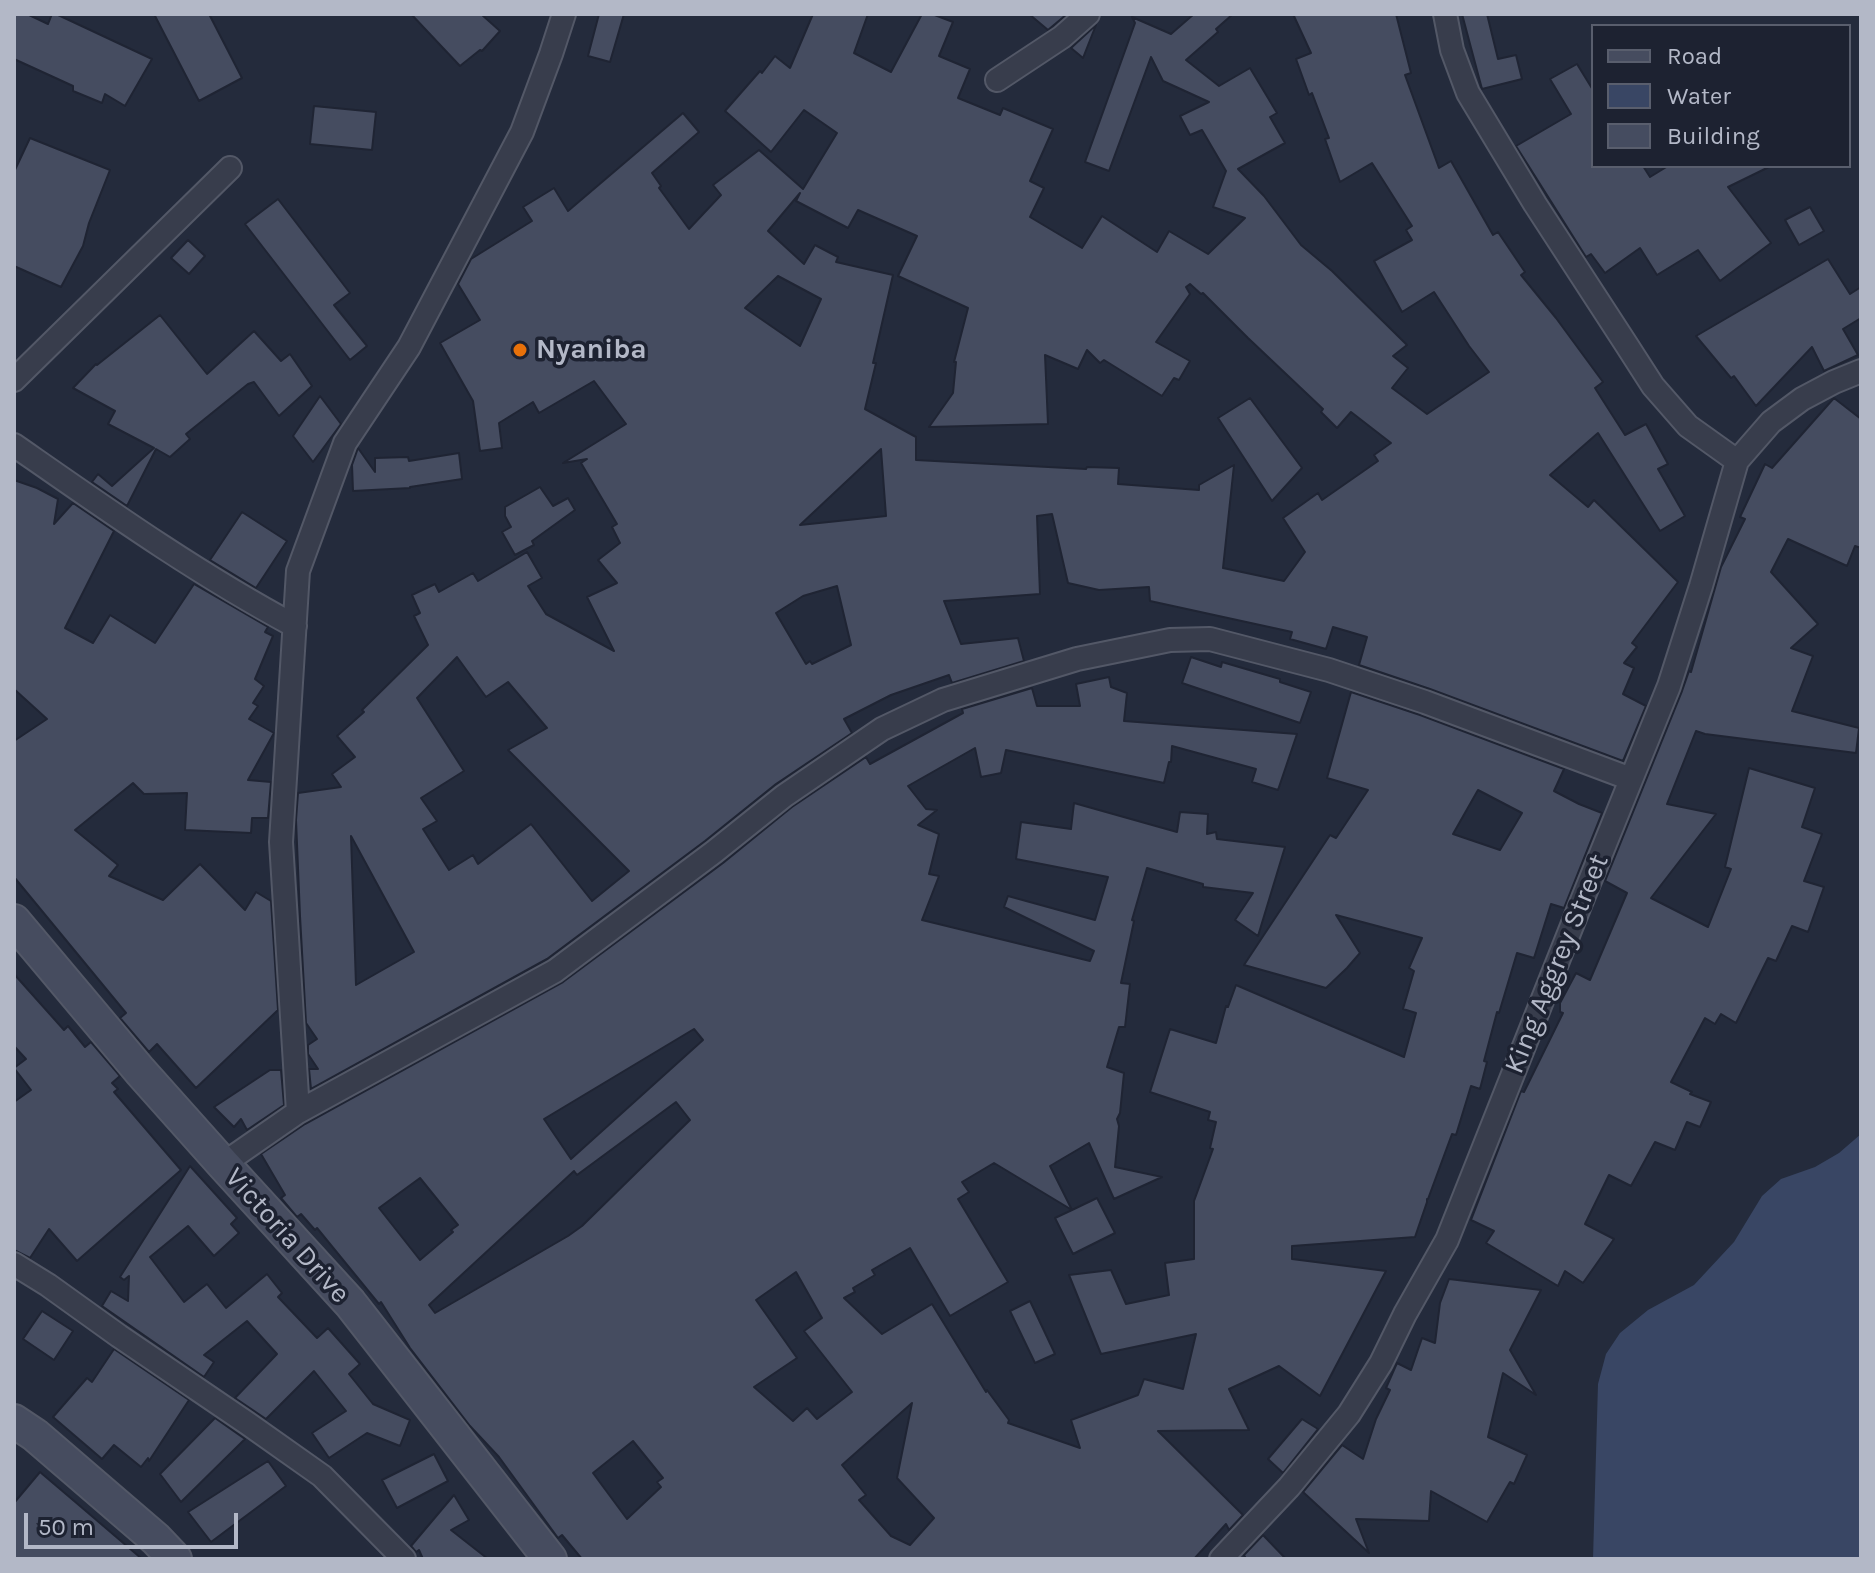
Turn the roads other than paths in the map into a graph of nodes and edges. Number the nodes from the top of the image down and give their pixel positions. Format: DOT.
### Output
graph roads {
  1 [pos="564,14"];
  2 [pos="1088,14"];
  3 [pos="1445,14"];
  4 [pos="997,80"];
  5 [pos="230,168"];
  6 [pos="1861,371"];
  7 [pos="14,380"];
  8 [pos="14,445"];
  9 [pos="1737,461"];
  10 [pos="295,626"];
  11 [pos="1631,779"];
  12 [pos="14,921"];
  13 [pos="298,1112"];
  14 [pos="223,1164"];
  15 [pos="14,1264"];
  16 [pos="14,1421"];
  17 [pos="175,1559"];
  18 [pos="404,1559"];
  19 [pos="550,1559"];
  20 [pos="1221,1559"];
  1 -- 10 [label="street"];
  2 -- 4 [label="street"];
  3 -- 9 [label="street"];
  5 -- 7 [label="street"];
  6 -- 9 [label="street, King Aggrey Street"];
  8 -- 10 [label="street"];
  9 -- 11 [label="street, King Aggrey Street"];
  10 -- 13 [label="street"];
  11 -- 13 [label="street"];
  11 -- 20 [label="street, King Aggrey Street"];
  12 -- 14 [label="street, Victoria Drive"];
  13 -- 14 [label="street"];
  14 -- 19 [label="street, Victoria Drive"];
  15 -- 18 [label="street"];
  16 -- 17 [label="street"];
}
